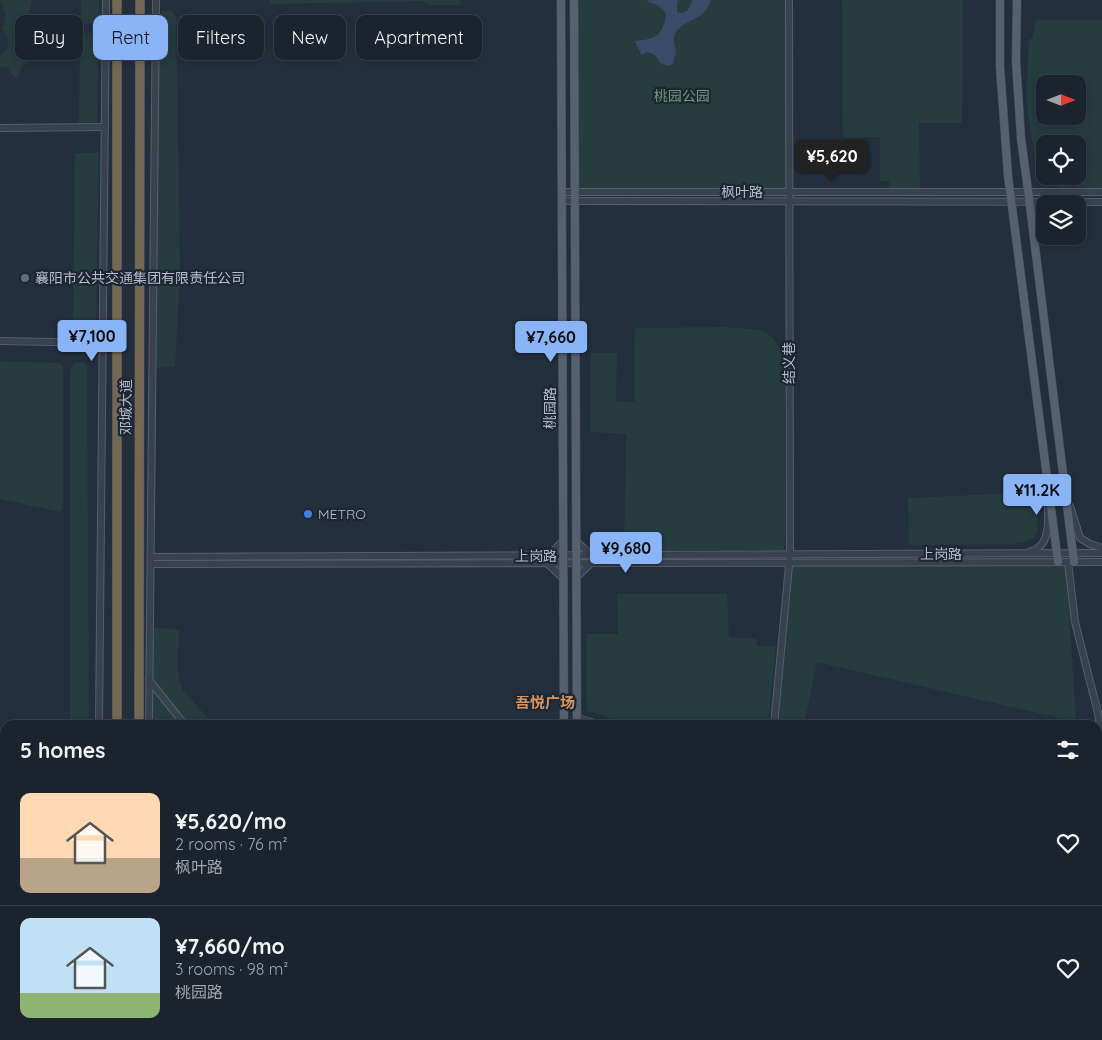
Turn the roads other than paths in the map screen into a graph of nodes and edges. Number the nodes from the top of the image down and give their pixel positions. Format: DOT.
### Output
graph roads {
  1 [pos="106,0"];
  2 [pos="117,0"];
  3 [pos="140,0"];
  4 [pos="156,0"];
  5 [pos="561,0"];
  6 [pos="574,0"];
  7 [pos="789,0"];
  8 [pos="1000,0"];
  9 [pos="1017,0"];
  10 [pos="105,127"];
  11 [pos="0,128"];
  12 [pos="105,139"];
  13 [pos="117,139"];
  14 [pos="562,192"];
  15 [pos="575,192"];
  16 [pos="789,192"];
  17 [pos="1011,192"];
  18 [pos="1028,192"];
  19 [pos="1102,192"];
  20 [pos="562,201"];
  21 [pos="575,201"];
  22 [pos="789,201"];
  23 [pos="1012,202"];
  24 [pos="1030,202"];
  25 [pos="1102,202"];
  26 [pos="0,341"];
  27 [pos="103,343"];
  28 [pos="1047,480"];
  29 [pos="1064,482"];
  30 [pos="563,541"];
  31 [pos="576,542"];
  32 [pos="1102,548"];
  33 [pos="1057,553"];
  34 [pos="1073,553"];
  35 [pos="1102,553"];
  36 [pos="790,554"];
  37 [pos="1027,554"];
  38 [pos="591,555"];
  39 [pos="549,556"];
  40 [pos="563,559"];
  41 [pos="576,559"];
  42 [pos="150,560"];
  43 [pos="1058,562"];
  44 [pos="1071,562"];
  45 [pos="1102,562"];
  46 [pos="547,563"];
  47 [pos="591,563"];
  48 [pos="789,563"];
  49 [pos="577,577"];
  50 [pos="564,578"];
  51 [pos="149,680"];
  52 [pos="100,720"];
  53 [pos="116,720"];
  54 [pos="139,720"];
  55 [pos="149,720"];
  56 [pos="181,720"];
  57 [pos="564,720"];
  58 [pos="577,720"];
  59 [pos="774,720"];
  60 [pos="1099,720"];
  1 -- 10 [label="street"];
  2 -- 13 [label="highway, 邓城大道"];
  3 -- 54 [label="highway, 邓城大道"];
  4 -- 42 [label="street"];
  5 -- 14 [label="main road, 桃园路"];
  6 -- 15 [label="main road, 桃园路"];
  7 -- 16 [label="street, 结义巷"];
  8 -- 17 [label="main road"];
  9 -- 18 [label="main road"];
  10 -- 11 [label="street"];
  10 -- 12 [label="street"];
  12 -- 13 [label="street"];
  12 -- 27 [label="street"];
  13 -- 53 [label="highway, 邓城大道"];
  14 -- 15 [label="street, 枫叶路"];
  14 -- 20 [label="main road, 桃园路"];
  15 -- 16 [label="street, 枫叶路"];
  15 -- 21 [label="main road, 桃园路"];
  16 -- 17 [label="street, 枫叶路"];
  16 -- 22 [label="street, 结义巷"];
  17 -- 18 [label="street, 枫叶路"];
  17 -- 23 [label="main road"];
  18 -- 19 [label="street, 枫叶路"];
  18 -- 24 [label="main road"];
  20 -- 21 [label="street, 枫叶路"];
  20 -- 30 [label="main road, 桃园路"];
  21 -- 22 [label="street, 枫叶路"];
  21 -- 31 [label="main road, 桃园路"];
  22 -- 23 [label="street, 枫叶路"];
  22 -- 36 [label="street, 结义巷"];
  23 -- 24 [label="street, 枫叶路"];
  23 -- 28 [label="main road"];
  24 -- 25 [label="street, 枫叶路"];
  24 -- 29 [label="main road"];
  26 -- 27 [label="street"];
  27 -- 52 [label="street"];
  28 -- 33 [label="main road"];
  28 -- 37 [label="street"];
  29 -- 32 [label="street"];
  29 -- 34 [label="main road"];
  30 -- 39 [label="street"];
  30 -- 40 [label="main road, 桃园路"];
  31 -- 38 [label="street"];
  31 -- 41 [label="main road, 桃园路"];
  33 -- 34 [label="street, 上岗路"];
  33 -- 37 [label="street, 上岗路"];
  33 -- 43 [label="main road"];
  34 -- 35 [label="street, 上岗路"];
  34 -- 44 [label="main road"];
  36 -- 37 [label="street, 上岗路"];
  36 -- 38 [label="street, 上岗路"];
  36 -- 48 [label="street, 结义巷"];
  38 -- 41 [label="street, 上岗路"];
  39 -- 40 [label="street, 上岗路"];
  39 -- 42 [label="street, 上岗路"];
  40 -- 41 [label="street, 上岗路"];
  40 -- 46 [label="street, 上岗路"];
  40 -- 50 [label="main road, 桃园路"];
  41 -- 47 [label="street, 上岗路"];
  41 -- 49 [label="main road, 桃园路"];
  42 -- 46 [label="street, 上岗路"];
  42 -- 51 [label="street"];
  43 -- 44 [label="street, 上岗路"];
  43 -- 48 [label="street, 上岗路"];
  44 -- 45 [label="street, 上岗路"];
  44 -- 60 [label="street"];
  46 -- 50 [label="street"];
  47 -- 48 [label="street, 上岗路"];
  47 -- 49 [label="street"];
  48 -- 59 [label="street, 结义巷"];
  49 -- 58 [label="main road, 桃园路"];
  50 -- 57 [label="main road, 桃园路"];
  51 -- 55 [label="street"];
  51 -- 56 [label="street"];
}
